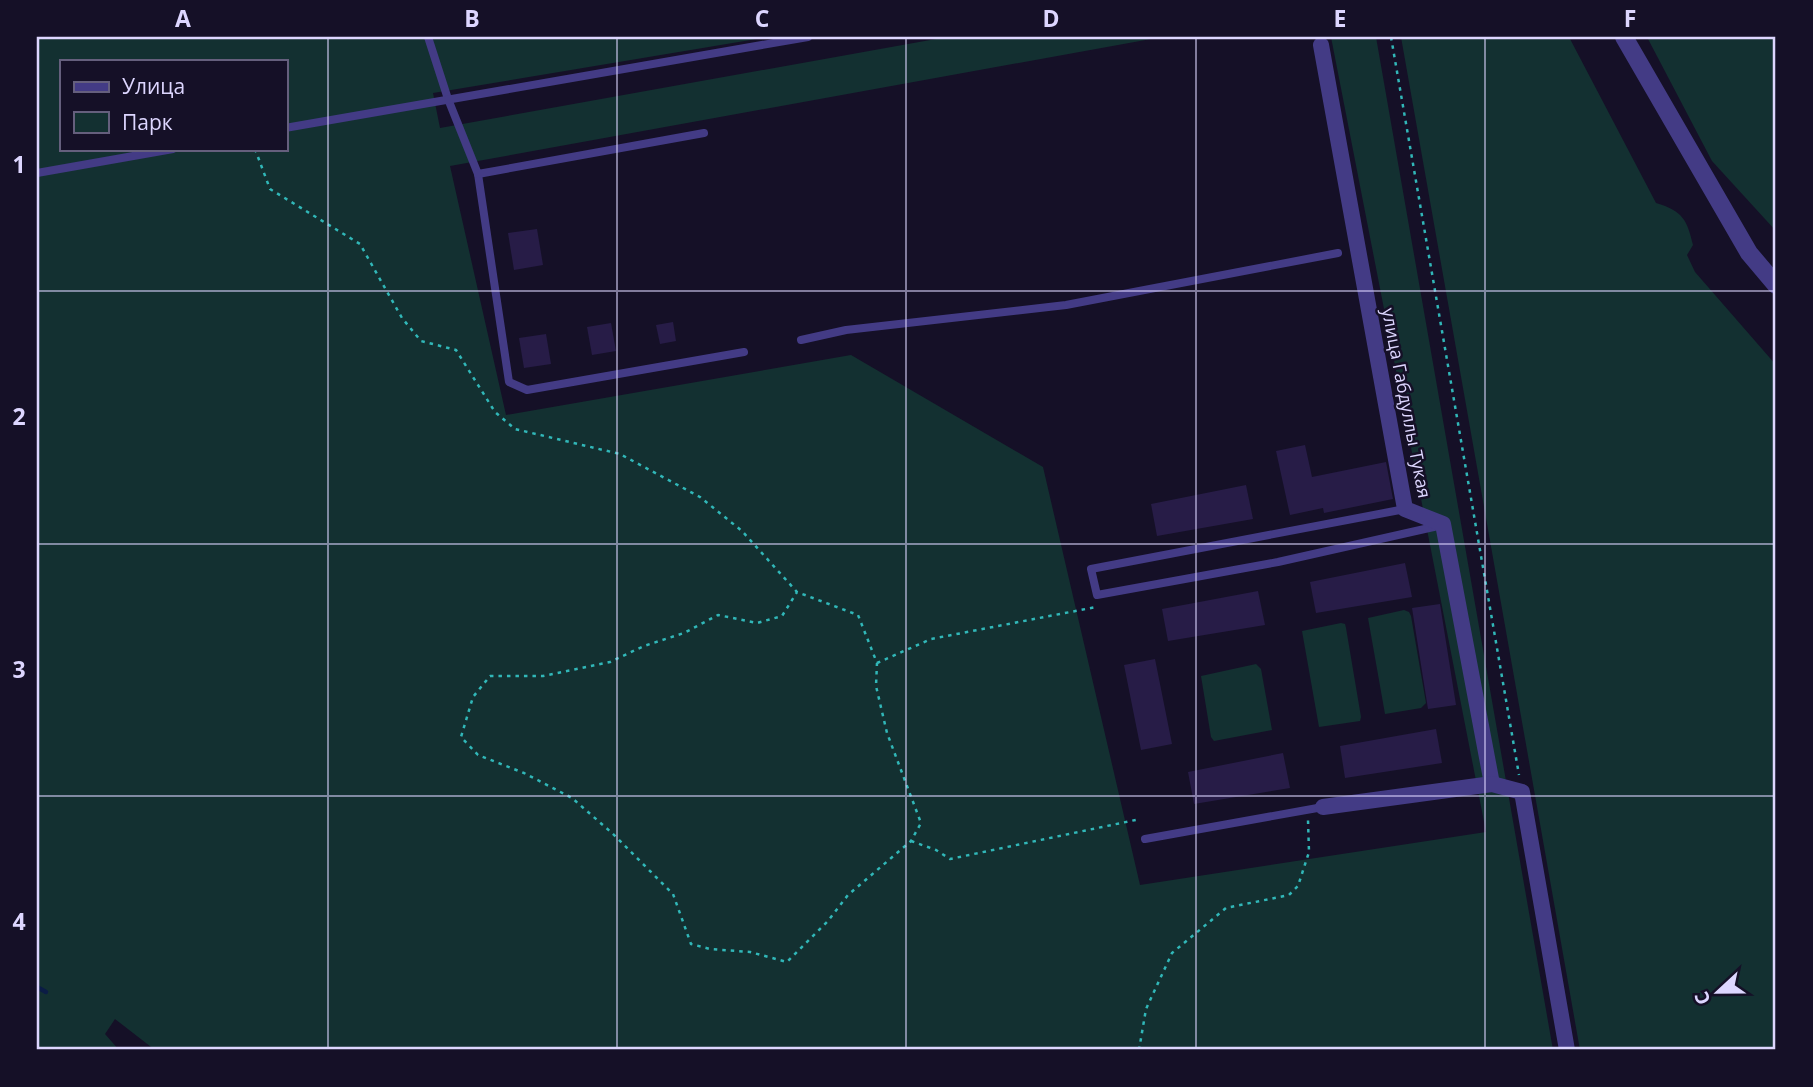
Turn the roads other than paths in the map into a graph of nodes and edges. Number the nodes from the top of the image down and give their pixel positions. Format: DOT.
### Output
graph roads {
  1 [pos="428,37"];
  2 [pos="808,37"];
  3 [pos="1624,37"];
  4 [pos="1321,45"];
  5 [pos="448,99"];
  6 [pos="287,128"];
  7 [pos="704,133"];
  8 [pos="167,150"];
  9 [pos="37,173"];
  10 [pos="478,174"];
  11 [pos="1338,253"];
  12 [pos="1776,285"];
  13 [pos="801,340"];
  14 [pos="744,352"];
  15 [pos="1405,509"];
  16 [pos="1443,524"];
  17 [pos="1492,784"];
  18 [pos="1315,808"];
  19 [pos="1145,839"];
  20 [pos="1567,1050"];
  1 -- 5 [label="lane"];
  2 -- 5 [label="lane"];
  3 -- 12 [label="street"];
  4 -- 15 [label="street, улица Габдуллы Тукая"];
  5 -- 6 [label="lane"];
  5 -- 10 [label="lane"];
  7 -- 10 [label="lane"];
  8 -- 9 [label="lane"];
  10 -- 14 [label="lane"];
  11 -- 13 [label="lane"];
  15 -- 16 [label="street, улица Габдуллы Тукая"];
  15 -- 16 [label="lane"];
  16 -- 17 [label="street"];
  17 -- 18 [label="street"];
  17 -- 20 [label="street"];
  18 -- 19 [label="lane"];
}
